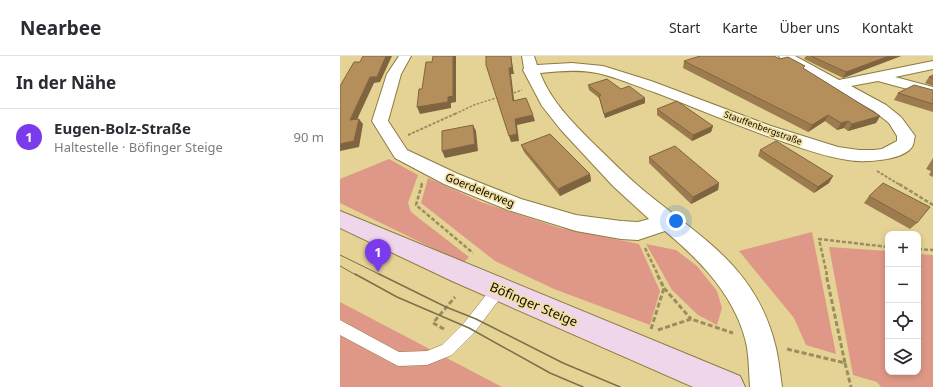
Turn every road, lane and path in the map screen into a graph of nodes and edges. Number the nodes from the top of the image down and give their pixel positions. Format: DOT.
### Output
graph roads {
  1 [pos="405,56"];
  2 [pos="785,56"];
  3 [pos="933,64"];
  4 [pos="532,70"];
  5 [pos="878,77"];
  6 [pos="838,84"];
  7 [pos="933,92"];
  8 [pos="509,94"];
  9 [pos="502,96"];
  10 [pos="415,133"];
  11 [pos="430,170"];
  12 [pos="894,181"];
  13 [pos="933,205"];
  14 [pos="340,219"];
  15 [pos="667,222"];
  16 [pos="638,231"];
  17 [pos="885,247"];
  18 [pos="921,249"];
  19 [pos="933,250"];
  20 [pos="458,285"];
  21 [pos="664,288"];
  22 [pos="499,289"];
  23 [pos="691,319"];
  24 [pos="433,323"];
  25 [pos="340,327"];
  26 [pos="761,343"];
  27 [pos="845,363"];
  28 [pos="729,387"];
  29 [pos="766,387"];
  30 [pos="851,387"];
  1 -- 11 [label="street, Goerdelerweg"];
  2 -- 6 [label="street, Stauffenbergstraße"];
  3 -- 5 [label="street"];
  4 -- 6 [label="street, Stauffenbergstraße"];
  4 -- 8 [label="path"];
  4 -- 15 [label="street"];
  5 -- 6 [label="street"];
  5 -- 7 [label="street"];
  9 -- 10 [label="path"];
  11 -- 16 [label="street, Goerdelerweg"];
  11 -- 20 [label="path"];
  12 -- 13 [label="path"];
  14 -- 20 [label="street, Böfinger Steige"];
  15 -- 16 [label="street, Goerdelerweg"];
  15 -- 26 [label="street"];
  16 -- 21 [label="path"];
  17 -- 27 [label="path"];
  18 -- 19 [label="path"];
  20 -- 22 [label="street, Böfinger Steige"];
  20 -- 24 [label="path"];
  21 -- 23 [label="path"];
  21 -- 23 [label="path"];
  22 -- 25 [label="lane"];
  22 -- 28 [label="street, Böfinger Steige"];
  23 -- 26 [label="path"];
  26 -- 27 [label="path"];
  26 -- 29 [label="street"];
  27 -- 30 [label="path"];
}
